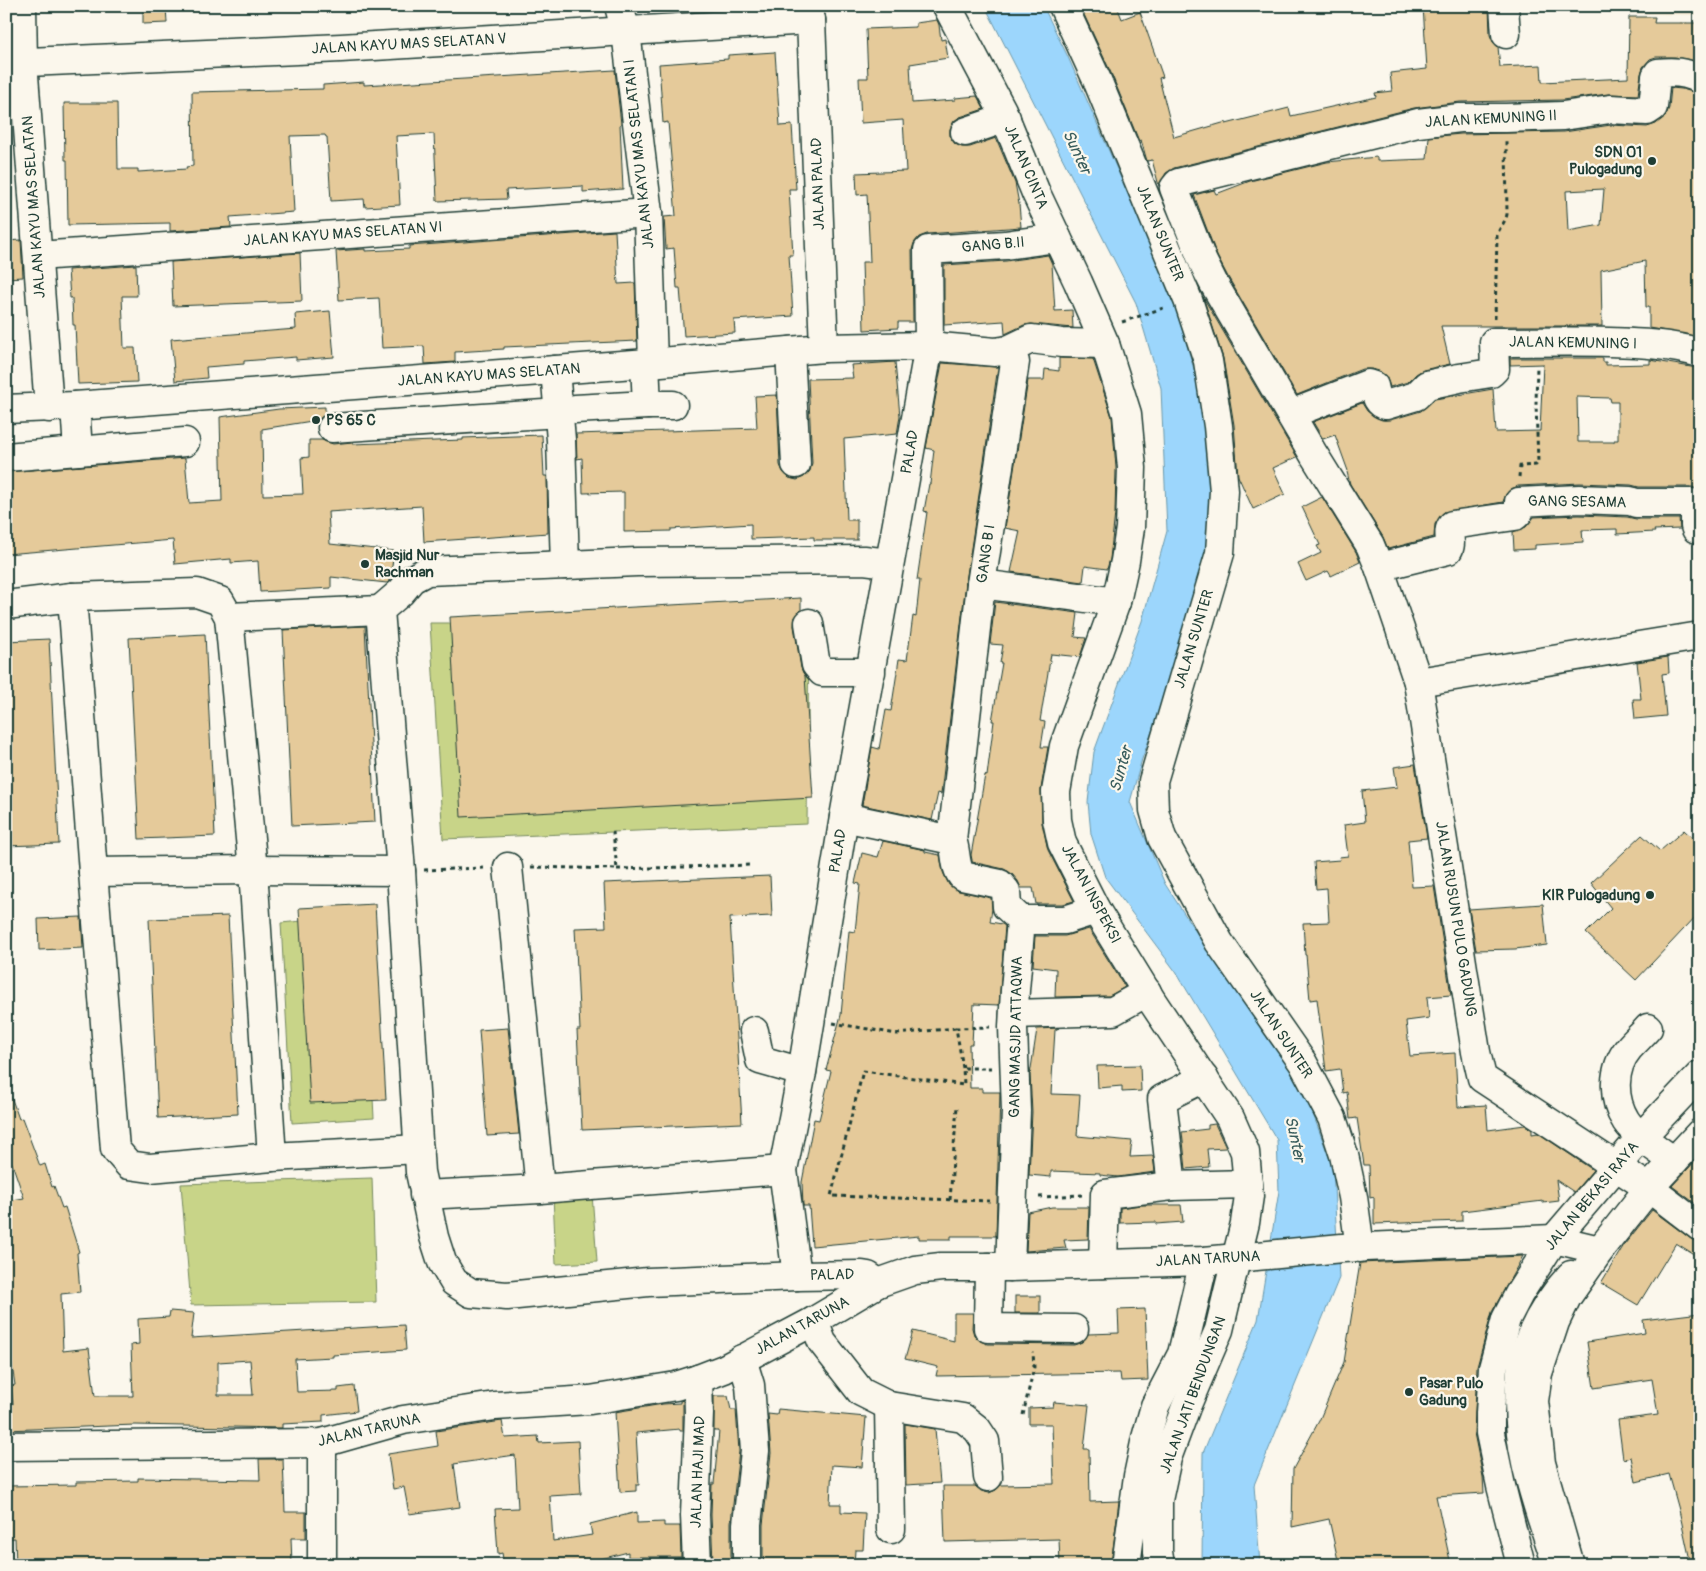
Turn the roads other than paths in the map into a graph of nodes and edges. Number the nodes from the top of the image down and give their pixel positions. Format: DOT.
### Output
graph roads {
  1 [pos="22,6"];
  2 [pos="947,6"];
  3 [pos="1063,6"];
  4 [pos="1504,6"];
  5 [pos="810,13"];
  6 [pos="623,19"];
  7 [pos="1506,34"];
  8 [pos="15,62"];
  9 [pos="1700,79"];
  10 [pos="1006,118"];
  11 [pos="965,132"];
  12 [pos="1175,192"];
  13 [pos="648,213"];
  14 [pos="1058,238"];
  15 [pos="928,250"];
  16 [pos="38,256"];
  17 [pos="1102,337"];
  18 [pos="929,346"];
  19 [pos="824,348"];
  20 [pos="1008,350"];
  21 [pos="790,351"];
  22 [pos="1700,353"];
  23 [pos="649,362"];
  24 [pos="554,370"];
  25 [pos="424,379"];
  26 [pos="62,407"];
  27 [pos="6,409"];
  28 [pos="567,411"];
  29 [pos="1291,414"];
  30 [pos="425,422"];
  31 [pos="332,428"];
  32 [pos="185,442"];
  33 [pos="78,451"];
  34 [pos="6,457"];
  35 [pos="796,464"];
  36 [pos="1700,529"];
  37 [pos="565,564"];
  38 [pos="890,564"];
  39 [pos="1379,567"];
  40 [pos="981,584"];
  41 [pos="72,597"];
  42 [pos="1116,602"];
  43 [pos="6,605"];
  44 [pos="380,610"];
  45 [pos="229,617"];
  46 [pos="809,623"];
  47 [pos="1700,636"];
  48 [pos="871,672"];
  49 [pos="1418,682"];
  50 [pos="844,817"];
  51 [pos="952,840"];
  52 [pos="508,867"];
  53 [pos="253,870"];
  54 [pos="93,872"];
  55 [pos="401,872"];
  56 [pos="1096,910"];
  57 [pos="1021,920"];
  58 [pos="1147,992"];
  59 [pos="1014,1021"];
  60 [pos="1648,1028"];
  61 [pos="754,1031"];
  62 [pos="802,1072"];
  63 [pos="1700,1075"];
  64 [pos="1204,1078"];
  65 [pos="1700,1133"];
  66 [pos="1642,1136"];
  67 [pos="419,1148"];
  68 [pos="272,1157"];
  69 [pos="1674,1162"];
  70 [pos="1617,1166"];
  71 [pos="783,1170"];
  72 [pos="1248,1184"];
  73 [pos="1172,1186"];
  74 [pos="1650,1188"];
  75 [pos="540,1189"];
  76 [pos="424,1195"];
  77 [pos="1700,1227"];
  78 [pos="1554,1238"];
  79 [pos="1351,1248"];
  80 [pos="1600,1250"];
  81 [pos="1244,1257"];
  82 [pos="1204,1260"];
  83 [pos="1103,1264"];
  84 [pos="1000,1267"];
  85 [pos="797,1276"];
  86 [pos="878,1283"];
  87 [pos="814,1321"];
  88 [pos="1074,1329"];
  89 [pos="742,1358"];
  90 [pos="698,1379"];
  91 [pos="889,1406"];
  92 [pos="322,1443"];
  93 [pos="6,1446"];
  94 [pos="988,1477"];
  95 [pos="891,1528"];
  96 [pos="322,1565"];
  97 [pos="697,1565"];
  98 [pos="747,1565"];
  99 [pos="1126,1565"];
  100 [pos="1160,1565"];
  101 [pos="1521,1565"];
  102 [pos="1537,1565"];
  103 [pos="1558,1565"];
  104 [pos="1570,1565"];
  1 -- 8 [label="street, JALAN KAYU MAS SELATAN"];
  2 -- 10 [label="street, JALAN CINTA"];
  3 -- 79 [label="street, JALAN SUNTER"];
  4 -- 7 [label="street"];
  5 -- 6 [label="street, JALAN KAYU MAS SELATAN V"];
  5 -- 19 [label="street, JALAN PALAD"];
  6 -- 8 [label="street, JALAN KAYU MAS SELATAN V"];
  6 -- 13 [label="street, JALAN KAYU MAS SELATAN I"];
  8 -- 16 [label="street, JALAN KAYU MAS SELATAN"];
  9 -- 12 [label="street, JALAN KEMUNING II"];
  10 -- 11 [label="street"];
  10 -- 14 [label="street, JALAN CINTA"];
  12 -- 29 [label="street, JALAN RUSUN PULO GADUNG"];
  13 -- 16 [label="street, JALAN KAYU MAS SELATAN VI"];
  13 -- 23 [label="street, JALAN KAYU MAS SELATAN I"];
  14 -- 15 [label="street, GANG B.II"];
  14 -- 17 [label="street, JALAN CINTA"];
  15 -- 18 [label="street, PALAD"];
  16 -- 26 [label="street, JALAN KAYU MAS SELATAN"];
  17 -- 20 [label="street"];
  17 -- 42 [label="street, JALAN INSPEKSI"];
  18 -- 19 [label="street, JALAN KAYU MAS SELATAN"];
  18 -- 20 [label="street"];
  18 -- 38 [label="street, PALAD"];
  19 -- 21 [label="street, JALAN KAYU MAS SELATAN"];
  20 -- 40 [label="street, GANG B I"];
  21 -- 23 [label="street, JALAN KAYU MAS SELATAN"];
  21 -- 35 [label="street"];
  22 -- 29 [label="street, JALAN KEMUNING I"];
  23 -- 24 [label="street, JALAN KAYU MAS SELATAN"];
  23 -- 28 [label="street, JALAN KAYU MAS SELATAN I"];
  24 -- 25 [label="street, JALAN KAYU MAS SELATAN"];
  24 -- 28 [label="street"];
  25 -- 26 [label="street, JALAN KAYU MAS SELATAN"];
  25 -- 30 [label="street"];
  26 -- 27 [label="street, JALAN KAYU MAS SELATAN"];
  26 -- 33 [label="street"];
  28 -- 30 [label="street"];
  28 -- 37 [label="street"];
  29 -- 39 [label="street, JALAN RUSUN PULO GADUNG"];
  30 -- 31 [label="street"];
  32 -- 33 [label="street"];
  33 -- 34 [label="street"];
  36 -- 39 [label="street, GANG SESAMA"];
  37 -- 38 [label="street"];
  37 -- 44 [label="street"];
  38 -- 48 [label="street, PALAD"];
  39 -- 49 [label="street, JALAN RUSUN PULO GADUNG"];
  40 -- 42 [label="street"];
  40 -- 51 [label="street, GANG B I"];
  41 -- 43 [label="street"];
  41 -- 45 [label="street"];
  41 -- 54 [label="street"];
  42 -- 56 [label="street, JALAN INSPEKSI"];
  44 -- 45 [label="street"];
  44 -- 55 [label="street"];
  45 -- 53 [label="street"];
  46 -- 48 [label="street"];
  47 -- 49 [label="street"];
  48 -- 50 [label="street, PALAD"];
  49 -- 70 [label="street, JALAN RUSUN PULO GADUNG"];
  50 -- 51 [label="street"];
  50 -- 62 [label="street, PALAD"];
  51 -- 57 [label="street"];
  52 -- 75 [label="street"];
  53 -- 54 [label="street"];
  53 -- 55 [label="street"];
  53 -- 68 [label="street"];
  54 -- 68 [label="street"];
  55 -- 67 [label="street"];
  56 -- 57 [label="street"];
  56 -- 58 [label="street, JALAN INSPEKSI"];
  57 -- 59 [label="street, GANG MASJID ATTAQWA"];
  58 -- 59 [label="street"];
  58 -- 64 [label="street, JALAN INSPEKSI"];
  59 -- 84 [label="street, GANG MASJID ATTAQWA"];
  60 -- 66 [label="street"];
  61 -- 62 [label="street"];
  62 -- 71 [label="street, PALAD"];
  63 -- 66 [label="street, JALAN BEKASI RAYA"];
  64 -- 72 [label="street, JALAN INSPEKSI"];
  64 -- 73 [label="street"];
  65 -- 69 [label="street"];
  66 -- 69 [label="street"];
  66 -- 70 [label="street, JALAN BEKASI RAYA"];
  67 -- 68 [label="street"];
  67 -- 76 [label="street"];
  69 -- 74 [label="street"];
  70 -- 74 [label="street, JALAN RUSUN PULO GADUNG"];
  70 -- 78 [label="street, JALAN BEKASI RAYA"];
  71 -- 75 [label="street"];
  71 -- 85 [label="street, PALAD"];
  72 -- 73 [label="street"];
  72 -- 81 [label="street, JALAN INSPEKSI"];
  73 -- 83 [label="street"];
  74 -- 77 [label="street, JALAN RUSUN PULO GADUNG"];
  74 -- 80 [label="street"];
  75 -- 76 [label="street"];
  76 -- 85 [label="street"];
  78 -- 79 [label="street, JALAN TARUNA"];
  78 -- 80 [label="street, JALAN TARUNA"];
  78 -- 101 [label="street, JALAN BEKASI RAYA"];
  78 -- 102 [label="street"];
  79 -- 81 [label="street, JALAN TARUNA"];
  80 -- 103 [label="street"];
  80 -- 104 [label="street"];
  81 -- 82 [label="street, JALAN TARUNA"];
  81 -- 100 [label="street, JALAN JATI BENDUNGAN"];
  82 -- 83 [label="street, JALAN TARUNA"];
  82 -- 99 [label="street"];
  83 -- 84 [label="street, JALAN TARUNA"];
  84 -- 86 [label="street, JALAN TARUNA"];
  84 -- 88 [label="street, GANG MASJID ATTAQWA"];
  85 -- 86 [label="street, PALAD"];
  86 -- 87 [label="street, JALAN TARUNA"];
  87 -- 89 [label="street, JALAN TARUNA"];
  87 -- 91 [label="street"];
  89 -- 90 [label="street, JALAN TARUNA"];
  89 -- 98 [label="street"];
  90 -- 92 [label="street, JALAN TARUNA"];
  90 -- 97 [label="street, JALAN HAJI MAD"];
  91 -- 94 [label="street"];
  91 -- 95 [label="street"];
  92 -- 93 [label="street, JALAN TARUNA"];
  92 -- 96 [label="street"];
}
